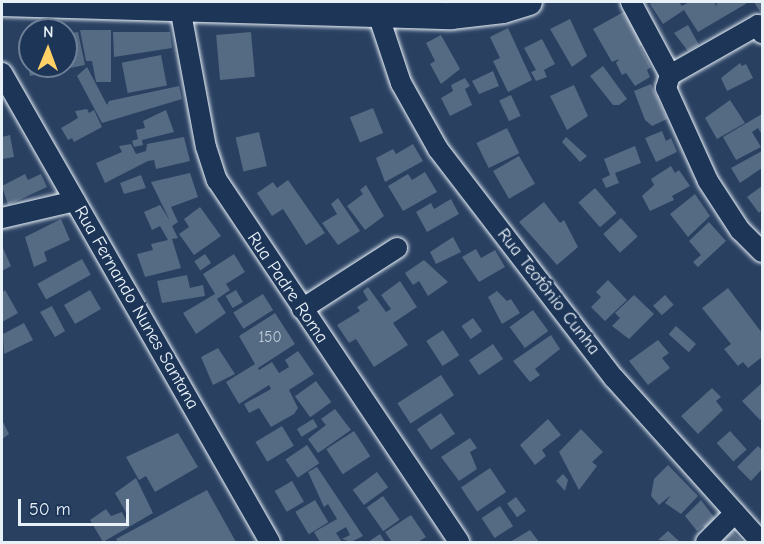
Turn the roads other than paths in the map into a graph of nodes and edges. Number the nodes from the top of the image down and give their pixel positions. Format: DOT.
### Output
graph roads {
  1 [pos="529,2"];
  2 [pos="631,2"];
  3 [pos="2,3"];
  4 [pos="179,4"];
  5 [pos="378,14"];
  6 [pos="762,33"];
  7 [pos="2,73"];
  8 [pos="670,75"];
  9 [pos="75,201"];
  10 [pos="2,218"];
  11 [pos="398,248"];
  12 [pos="762,252"];
  13 [pos="302,309"];
  14 [pos="735,513"];
  15 [pos="270,543"];
  16 [pos="459,543"];
  17 [pos="706,543"];
  18 [pos="761,543"];
  1 -- 5 [label="main road"];
  2 -- 8 [label="street"];
  3 -- 4 [label="main road"];
  4 -- 5 [label="main road"];
  4 -- 13 [label="street, Rua Padre Roma"];
  5 -- 14 [label="street, Rua Teotônio Cunha"];
  6 -- 8 [label="street"];
  7 -- 9 [label="street, Rua Fernando Nunes Santana"];
  8 -- 12 [label="street"];
  9 -- 10 [label="street"];
  9 -- 15 [label="street, Rua Fernando Nunes Santana"];
  11 -- 13 [label="street"];
  13 -- 16 [label="street, Rua Padre Roma"];
  14 -- 17 [label="street"];
  14 -- 18 [label="street, Rua Teotônio Cunha"];
}
